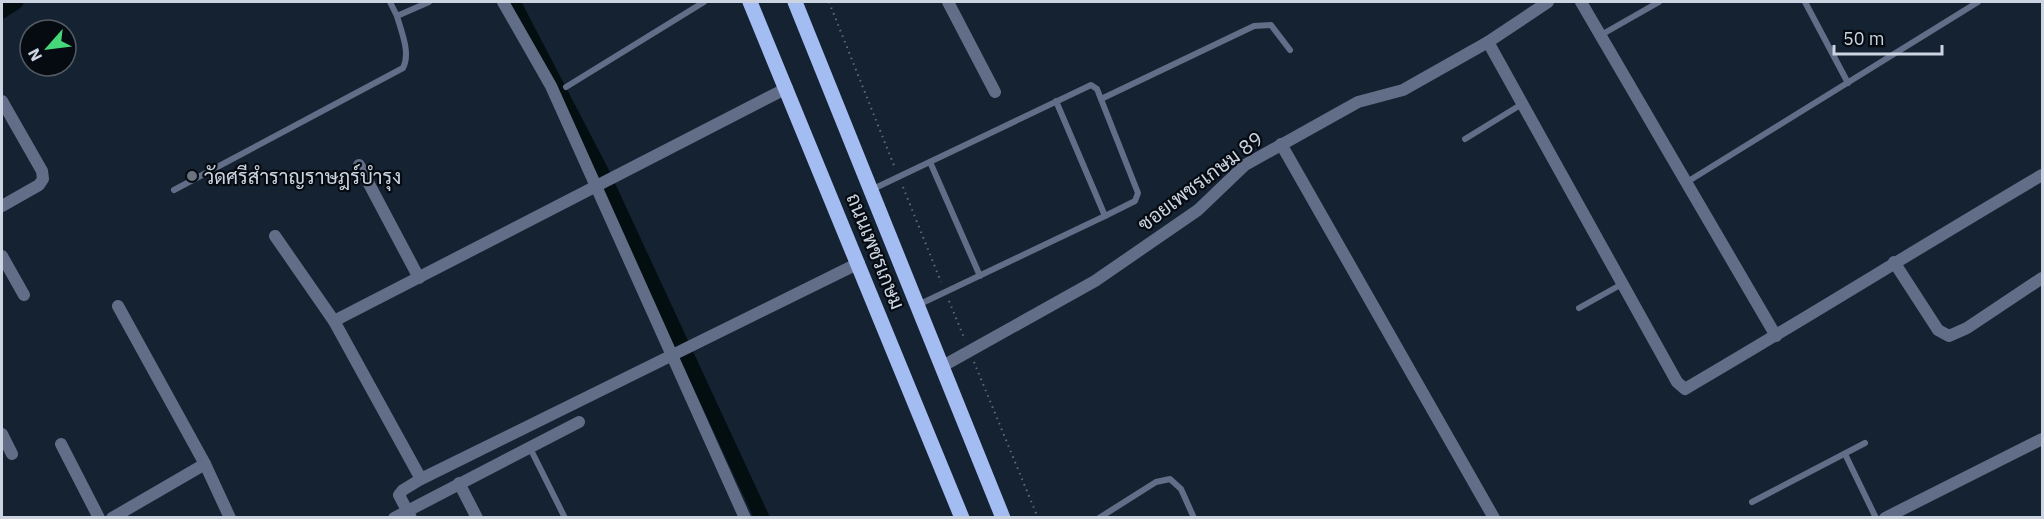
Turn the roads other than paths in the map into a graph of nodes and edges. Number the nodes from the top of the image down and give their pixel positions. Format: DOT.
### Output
graph roads {
  1 [pos="390,2"];
  2 [pos="429,2"];
  3 [pos="503,2"];
  4 [pos="704,2"];
  5 [pos="750,2"];
  6 [pos="948,2"];
  7 [pos="1548,2"];
  8 [pos="1581,2"];
  9 [pos="1659,2"];
  10 [pos="1804,2"];
  11 [pos="1978,2"];
  12 [pos="799,3"];
  13 [pos="1651,3"];
  14 [pos="397,16"];
  15 [pos="1601,35"];
  16 [pos="1488,42"];
  17 [pos="1290,50"];
  18 [pos="1848,82"];
  19 [pos="566,87"];
  20 [pos="787,88"];
  21 [pos="995,92"];
  22 [pos="1101,99"];
  23 [pos="1056,100"];
  24 [pos="2,101"];
  25 [pos="1522,104"];
  26 [pos="1465,140"];
  27 [pos="1281,144"];
  28 [pos="930,162"];
  29 [pos="358,165"];
  30 [pos="2043,175"];
  31 [pos="1687,182"];
  32 [pos="598,187"];
  33 [pos="174,190"];
  34 [pos="872,190"];
  35 [pos="2,206"];
  36 [pos="1106,216"];
  37 [pos="275,236"];
  38 [pos="2,256"];
  39 [pos="1894,262"];
  40 [pos="859,263"];
  41 [pos="980,276"];
  42 [pos="418,278"];
  43 [pos="2043,278"];
  44 [pos="1622,284"];
  45 [pos="24,295"];
  46 [pos="918,305"];
  47 [pos="118,306"];
  48 [pos="1579,308"];
  49 [pos="334,321"];
  50 [pos="1776,336"];
  51 [pos="673,355"];
  52 [pos="941,367"];
  53 [pos="579,422"];
  54 [pos="2,434"];
  55 [pos="2043,439"];
  56 [pos="1865,443"];
  57 [pos="61,444"];
  58 [pos="530,448"];
  59 [pos="12,454"];
  60 [pos="1845,454"];
  61 [pos="206,464"];
  62 [pos="421,479"];
  63 [pos="459,483"];
  64 [pos="1752,502"];
  65 [pos="409,514"];
  66 [pos="99,518"];
  67 [pos="112,518"];
  68 [pos="230,518"];
  69 [pos="394,518"];
  70 [pos="477,518"];
  71 [pos="565,518"];
  72 [pos="745,518"];
  73 [pos="962,518"];
  74 [pos="1003,518"];
  75 [pos="1099,518"];
  76 [pos="1194,518"];
  77 [pos="1494,518"];
  78 [pos="1876,518"];
  79 [pos="1885,518"];
  1 -- 14 [label="lane"];
  2 -- 14 [label="lane"];
  3 -- 32 [label="street"];
  4 -- 19 [label="lane"];
  5 -- 20 [label="main road, ถนนเพชรเกษม"];
  6 -- 21 [label="street"];
  7 -- 16 [label="street, ซอยเพชรเกษม 89"];
  8 -- 15 [label="street"];
  9 -- 13 [label="lane"];
  10 -- 18 [label="lane"];
  11 -- 18 [label="lane"];
  12 -- 34 [label="main road, ถนนเพชรเกษม"];
  13 -- 15 [label="lane"];
  14 -- 33 [label="lane"];
  15 -- 31 [label="street"];
  16 -- 25 [label="street"];
  16 -- 27 [label="street, ซอยเพชรเกษม 89"];
  17 -- 22 [label="lane"];
  18 -- 31 [label="lane"];
  20 -- 32 [label="street"];
  20 -- 40 [label="main road, ถนนเพชรเกษม"];
  22 -- 23 [label="lane"];
  22 -- 36 [label="lane"];
  23 -- 28 [label="lane"];
  23 -- 36 [label="lane"];
  24 -- 35 [label="street"];
  25 -- 26 [label="lane"];
  25 -- 44 [label="street"];
  27 -- 52 [label="street, ซอยเพชรเกษม 89"];
  27 -- 77 [label="street"];
  28 -- 34 [label="lane"];
  28 -- 41 [label="lane"];
  29 -- 42 [label="street"];
  30 -- 39 [label="street"];
  31 -- 50 [label="street"];
  32 -- 42 [label="street"];
  32 -- 51 [label="street"];
  34 -- 46 [label="main road, ถนนเพชรเกษม"];
  36 -- 41 [label="lane"];
  37 -- 49 [label="street"];
  38 -- 45 [label="street"];
  39 -- 43 [label="street"];
  39 -- 50 [label="street"];
  40 -- 51 [label="street"];
  40 -- 73 [label="main road, ถนนเพชรเกษม"];
  41 -- 46 [label="lane"];
  42 -- 49 [label="street"];
  44 -- 48 [label="lane"];
  44 -- 50 [label="street"];
  46 -- 52 [label="main road, ถนนเพชรเกษม"];
  47 -- 61 [label="street"];
  49 -- 62 [label="street"];
  51 -- 62 [label="street"];
  51 -- 72 [label="street"];
  52 -- 74 [label="main road, ถนนเพชรเกษม"];
  53 -- 58 [label="street"];
  54 -- 59 [label="street"];
  55 -- 79 [label="street"];
  56 -- 60 [label="lane"];
  57 -- 66 [label="street"];
  58 -- 63 [label="street"];
  58 -- 71 [label="lane"];
  60 -- 64 [label="lane"];
  60 -- 78 [label="lane"];
  61 -- 67 [label="street"];
  61 -- 68 [label="street"];
  62 -- 65 [label="street"];
  63 -- 65 [label="street"];
  63 -- 70 [label="street"];
  65 -- 69 [label="street"];
  75 -- 76 [label="lane"];
}
